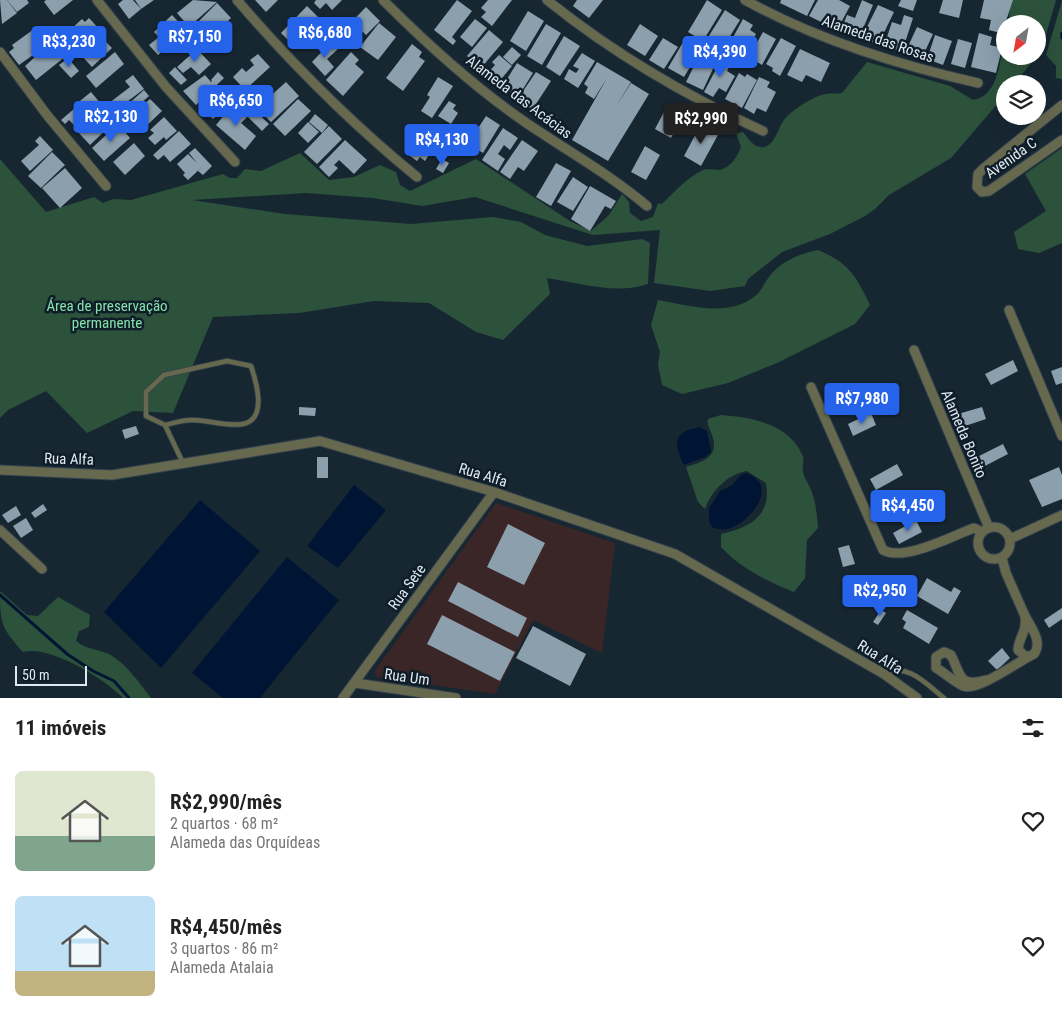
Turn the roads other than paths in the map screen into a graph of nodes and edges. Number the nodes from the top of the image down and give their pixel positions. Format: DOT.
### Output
graph roads {
  1 [pos="97,0"];
  2 [pos="237,0"];
  3 [pos="383,0"];
  4 [pos="547,0"];
  5 [pos="745,0"];
  6 [pos="0,52"];
  7 [pos="978,83"];
  8 [pos="1062,105"];
  9 [pos="763,131"];
  10 [pos="1062,140"];
  11 [pos="235,162"];
  12 [pos="417,177"];
  13 [pos="106,186"];
  14 [pos="647,206"];
  15 [pos="1009,310"];
  16 [pos="914,350"];
  17 [pos="811,387"];
  18 [pos="165,425"];
  19 [pos="1062,436"];
  20 [pos="183,463"];
  21 [pos="0,470"];
  22 [pos="494,492"];
  23 [pos="1062,514"];
  24 [pos="0,530"];
  25 [pos="986,530"];
  26 [pos="1010,539"];
  27 [pos="1002,558"];
  28 [pos="42,569"];
  29 [pos="1025,616"];
  30 [pos="1018,650"];
  31 [pos="1030,656"];
  32 [pos="1011,669"];
  33 [pos="884,674"];
  34 [pos="986,680"];
  35 [pos="354,683"];
  36 [pos="343,698"];
  37 [pos="456,698"];
  38 [pos="916,698"];
  39 [pos="944,698"];
  1 -- 11 [label="street"];
  2 -- 12 [label="street"];
  3 -- 14 [label="street, Alameda das Acácias"];
  4 -- 9 [label="street"];
  5 -- 7 [label="street, Alameda das Rosas"];
  6 -- 13 [label="street"];
  8 -- 10 [label="street, Avenida C"];
  15 -- 19 [label="street"];
  16 -- 25 [label="street, Alameda Bonito"];
  17 -- 25 [label="street"];
  18 -- 18 [label="lane"];
  18 -- 20 [label="lane"];
  20 -- 21 [label="street, Rua Alfa"];
  20 -- 22 [label="street, Rua Alfa"];
  22 -- 33 [label="street, Rua Alfa"];
  22 -- 35 [label="street, Rua Sete"];
  23 -- 26 [label="street"];
  24 -- 28 [label="street"];
  25 -- 26 [label="street"];
  25 -- 27 [label="street"];
  26 -- 27 [label="street"];
  27 -- 29 [label="street"];
  29 -- 30 [label="street"];
  29 -- 31 [label="street"];
  30 -- 31 [label="street"];
  30 -- 32 [label="street"];
  31 -- 32 [label="street"];
  32 -- 34 [label="street"];
  33 -- 38 [label="street, Rua Alfa"];
  33 -- 39 [label="lane"];
  34 -- 34 [label="street"];
  35 -- 36 [label="street, Rua Sete"];
  35 -- 37 [label="street, Rua Um"];
}
